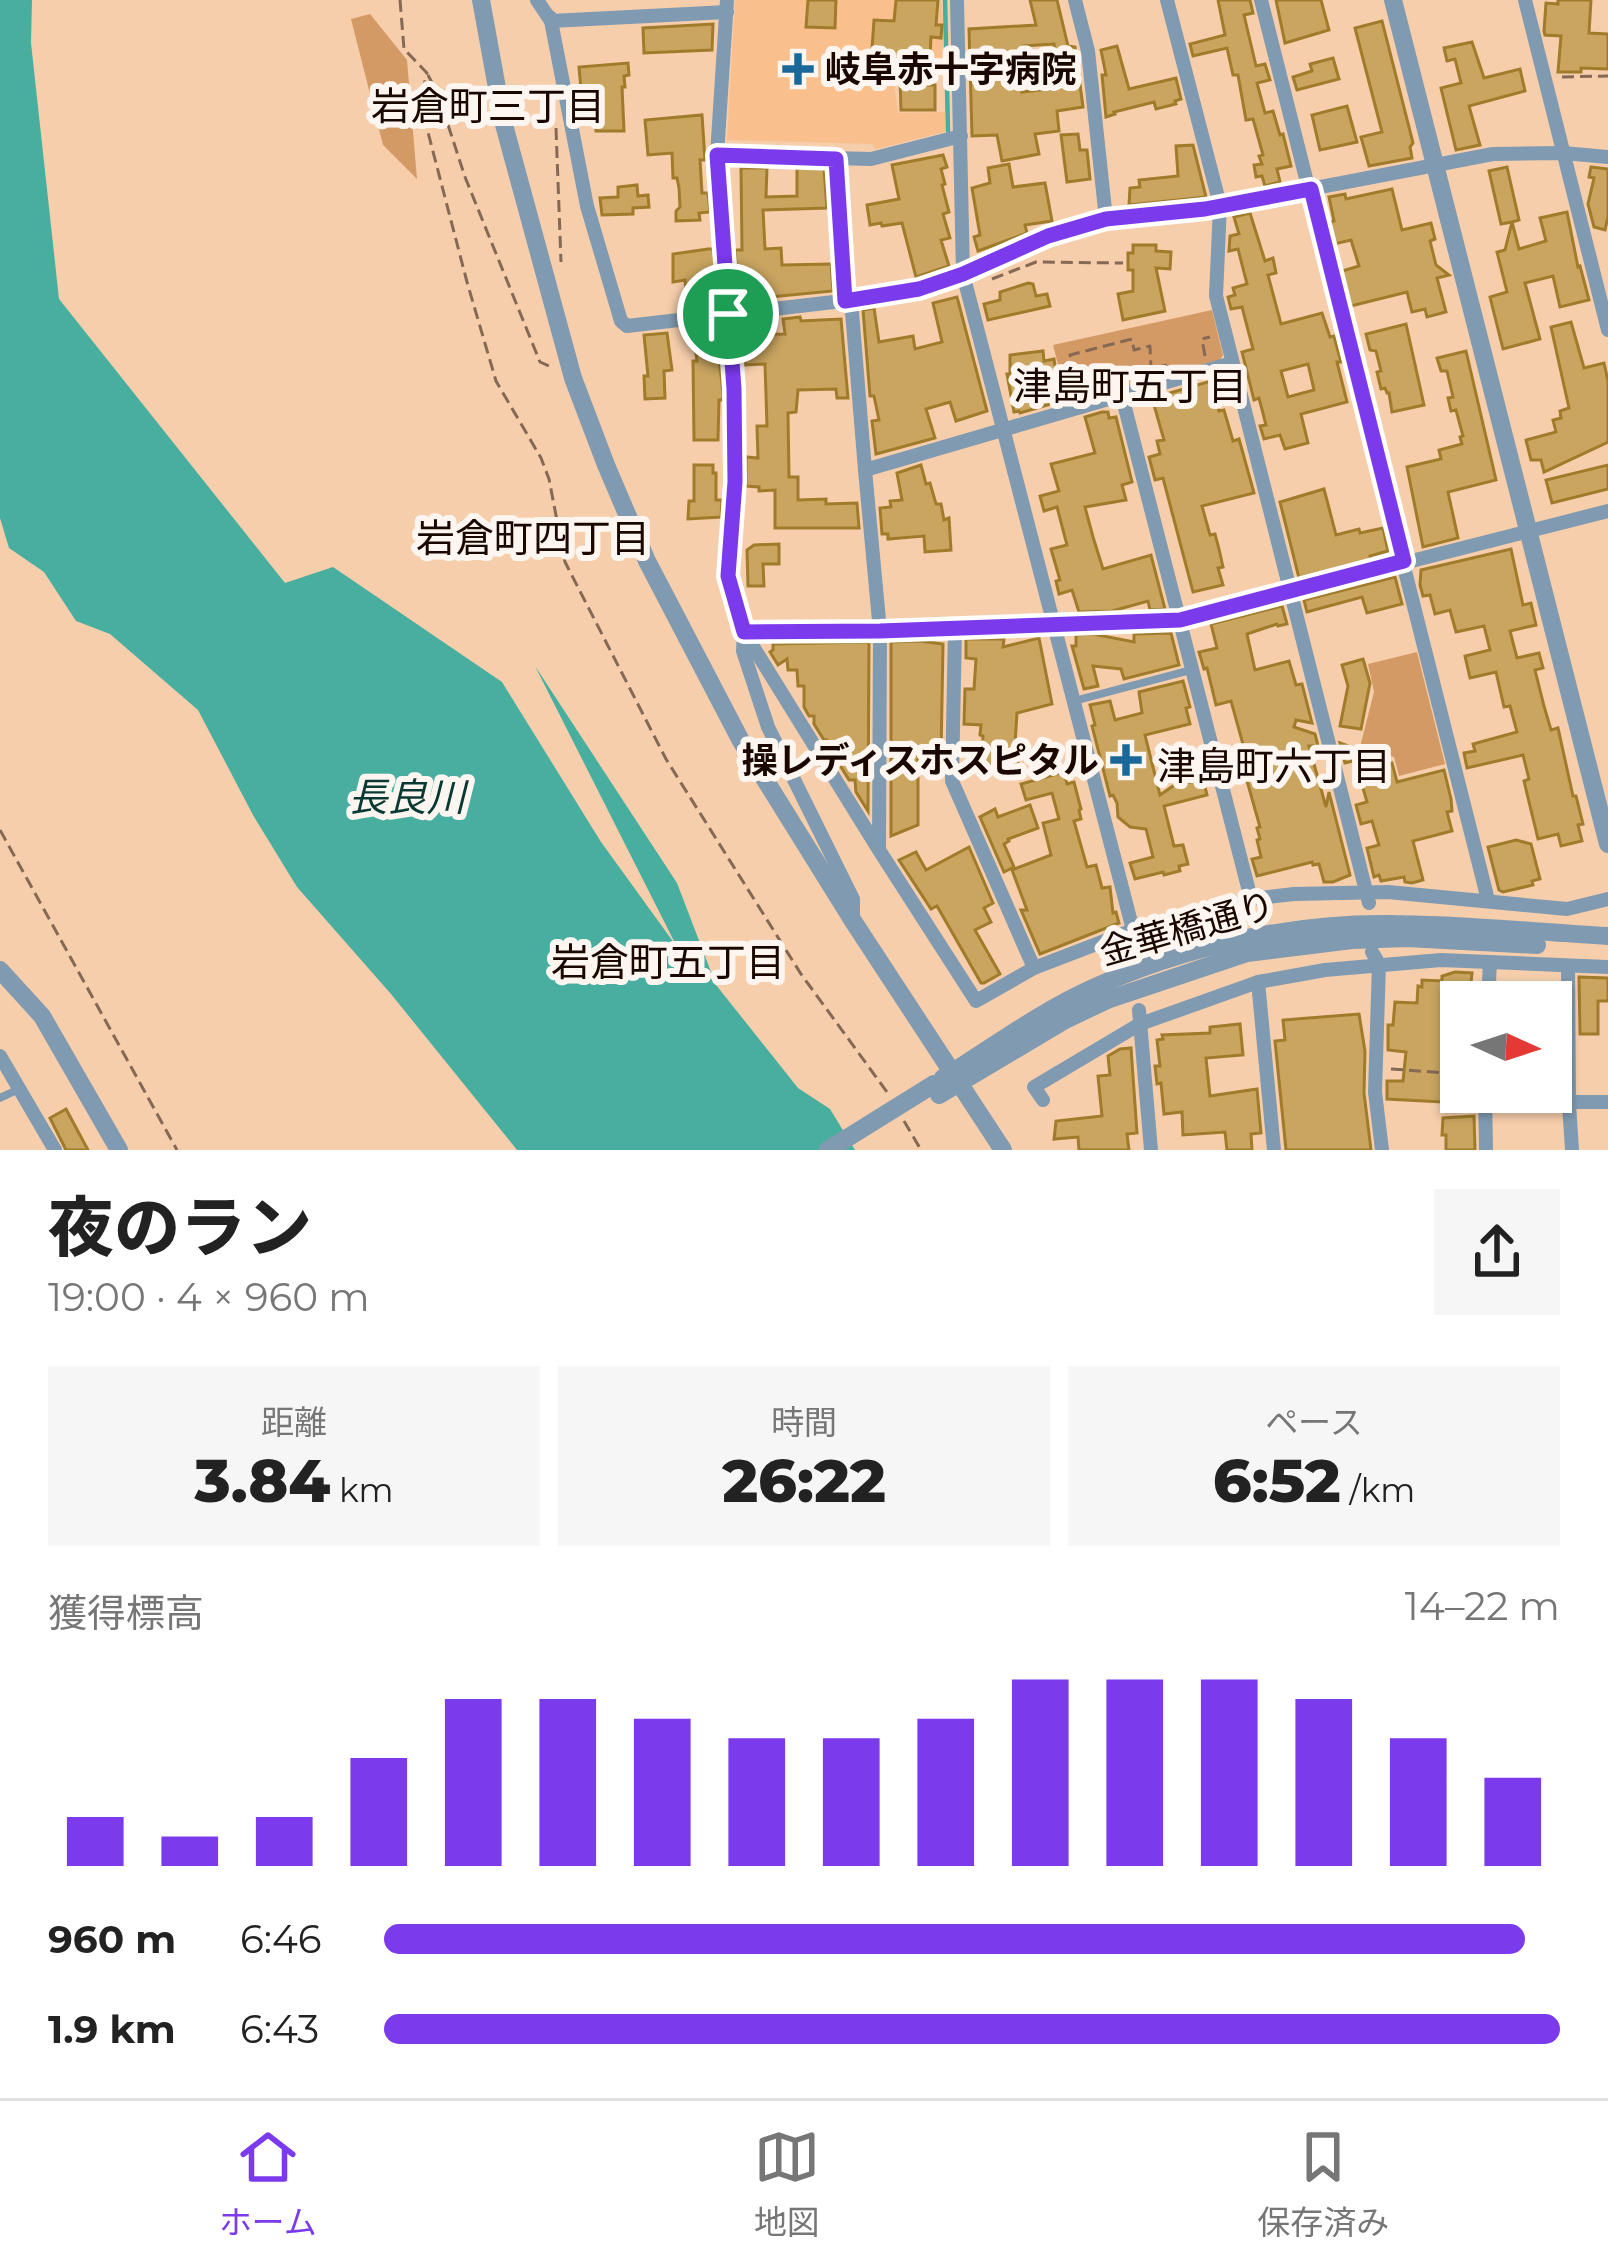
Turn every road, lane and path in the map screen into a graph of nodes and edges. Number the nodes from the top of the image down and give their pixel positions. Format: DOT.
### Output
graph roads {
  1 [pos="400,0"];
  2 [pos="481,0"];
  3 [pos="537,0"];
  4 [pos="547,0"];
  5 [pos="957,0"];
  6 [pos="1075,0"];
  7 [pos="1167,0"];
  8 [pos="1261,0"];
  9 [pos="1394,0"];
  10 [pos="1525,0"];
  11 [pos="727,6"];
  12 [pos="618,8"];
  13 [pos="551,21"];
  14 [pos="427,73"];
  15 [pos="1608,76"];
  16 [pos="1543,77"];
  17 [pos="556,130"];
  18 [pos="961,136"];
  19 [pos="1563,153"];
  20 [pos="717,155"];
  21 [pos="1608,157"];
  22 [pos="836,159"];
  23 [pos="1436,163"];
  24 [pos="1311,189"];
  25 [pos="1220,205"];
  26 [pos="1106,219"];
  27 [pos="1123,263"];
  28 [pos="563,277"];
  29 [pos="965,281"];
  30 [pos="848,300"];
  31 [pos="728,314"];
  32 [pos="1608,330"];
  33 [pos="1225,334"];
  34 [pos="1206,356"];
  35 [pos="1172,364"];
  36 [pos="1232,364"];
  37 [pos="573,378"];
  38 [pos="1122,396"];
  39 [pos="1093,405"];
  40 [pos="1005,431"];
  41 [pos="865,470"];
  42 [pos="1608,511"];
  43 [pos="1530,529"];
  44 [pos="1404,561"];
  45 [pos="1290,591"];
  46 [pos="1180,620"];
  47 [pos="1055,626"];
  48 [pos="955,628"];
  49 [pos="880,631"];
  50 [pos="744,632"];
  51 [pos="1192,670"];
  52 [pos="1073,701"];
  53 [pos="0,830"];
  54 [pos="1608,844"];
  55 [pos="878,850"];
  56 [pos="1368,897"];
  57 [pos="1251,899"];
  58 [pos="1608,899"];
  59 [pos="1488,900"];
  60 [pos="853,920"];
  61 [pos="1133,930"];
  62 [pos="1608,936"];
  63 [pos="1608,948"];
  64 [pos="1135,955"];
  65 [pos="1375,958"];
  66 [pos="1490,962"];
  67 [pos="1568,966"];
  68 [pos="1608,967"];
  69 [pos="1034,968"];
  70 [pos="0,970"];
  71 [pos="1489,981"];
  72 [pos="1568,981"];
  73 [pos="1258,982"];
  74 [pos="1139,1017"];
  75 [pos="0,1056"];
  76 [pos="1376,1067"];
  77 [pos="1440,1072"];
  78 [pos="957,1078"];
  79 [pos="21,1088"];
  80 [pos="937,1089"];
  81 [pos="887,1093"];
  82 [pos="0,1098"];
  83 [pos="1042,1100"];
  84 [pos="1608,1102"];
  85 [pos="1572,1104"];
  86 [pos="1485,1113"];
  87 [pos="1570,1113"];
  88 [pos="55,1150"];
  89 [pos="119,1150"];
  90 [pos="177,1150"];
  91 [pos="829,1150"];
  92 [pos="851,1150"];
  93 [pos="1004,1150"];
  94 [pos="1151,1150"];
  95 [pos="1274,1150"];
  96 [pos="1382,1150"];
  97 [pos="1486,1150"];
  98 [pos="1572,1150"];
  1 -- 14 [label="path"];
  2 -- 37 [label="street"];
  3 -- 13 [label="street"];
  4 -- 13 [label="street"];
  5 -- 18 [label="street"];
  6 -- 26 [label="street"];
  7 -- 25 [label="street"];
  8 -- 24 [label="street"];
  9 -- 23 [label="street"];
  10 -- 16 [label="street"];
  11 -- 12 [label="street"];
  11 -- 20 [label="street"];
  12 -- 13 [label="street"];
  13 -- 31 [label="street"];
  14 -- 37 [label="path"];
  14 -- 81 [label="path"];
  15 -- 16 [label="path"];
  16 -- 19 [label="street"];
  17 -- 28 [label="path"];
  18 -- 22 [label="street"];
  18 -- 29 [label="street"];
  19 -- 21 [label="street"];
  19 -- 23 [label="street"];
  19 -- 32 [label="street"];
  20 -- 22 [label="street"];
  20 -- 31 [label="street"];
  22 -- 30 [label="street"];
  23 -- 24 [label="street"];
  23 -- 43 [label="street"];
  24 -- 25 [label="street"];
  24 -- 44 [label="street"];
  25 -- 26 [label="street"];
  25 -- 33 [label="street"];
  26 -- 29 [label="street"];
  27 -- 29 [label="path"];
  29 -- 30 [label="street"];
  29 -- 40 [label="street"];
  30 -- 31 [label="street"];
  30 -- 41 [label="street"];
  31 -- 50 [label="street"];
  33 -- 34 [label="path"];
  33 -- 36 [label="street"];
  35 -- 39 [label="path"];
  36 -- 38 [label="street"];
  36 -- 45 [label="street"];
  37 -- 60 [label="street"];
  38 -- 39 [label="street"];
  38 -- 46 [label="street"];
  39 -- 40 [label="street"];
  40 -- 41 [label="street"];
  40 -- 47 [label="street"];
  41 -- 49 [label="street"];
  42 -- 43 [label="street"];
  43 -- 44 [label="street"];
  43 -- 54 [label="street"];
  44 -- 45 [label="street"];
  44 -- 59 [label="street"];
  45 -- 46 [label="street"];
  45 -- 56 [label="street"];
  46 -- 47 [label="street"];
  46 -- 51 [label="street"];
  47 -- 48 [label="street"];
  47 -- 52 [label="street"];
  48 -- 49 [label="street"];
  48 -- 69 [label="street"];
  49 -- 50 [label="street"];
  49 -- 55 [label="street"];
  50 -- 55 [label="street"];
  50 -- 60 [label="street"];
  51 -- 52 [label="lane"];
  51 -- 57 [label="street"];
  52 -- 61 [label="street"];
  53 -- 90 [label="path"];
  55 -- 69 [label="street"];
  56 -- 57 [label="street"];
  56 -- 59 [label="street"];
  57 -- 61 [label="street"];
  58 -- 59 [label="street"];
  60 -- 78 [label="street"];
  61 -- 64 [label="street"];
  61 -- 69 [label="street"];
  62 -- 78 [label="street, 金華橋通り"];
  63 -- 78 [label="street, 金華橋通り"];
  65 -- 66 [label="street"];
  65 -- 73 [label="street"];
  65 -- 76 [label="street"];
  66 -- 67 [label="street"];
  66 -- 71 [label="street"];
  67 -- 68 [label="street"];
  67 -- 72 [label="street"];
  70 -- 89 [label="street"];
  73 -- 74 [label="street"];
  73 -- 95 [label="street"];
  74 -- 83 [label="street"];
  74 -- 94 [label="street"];
  75 -- 79 [label="street"];
  76 -- 77 [label="path"];
  76 -- 96 [label="street"];
  78 -- 80 [label="street, 金華橋通り"];
  78 -- 93 [label="street"];
  79 -- 82 [label="lane"];
  79 -- 88 [label="street"];
  80 -- 91 [label="street, 金華橋通り, bridge"];
  80 -- 92 [label="street, 金華橋通り"];
  84 -- 85 [label="street"];
  86 -- 97 [label="street"];
  87 -- 98 [label="street"];
}
